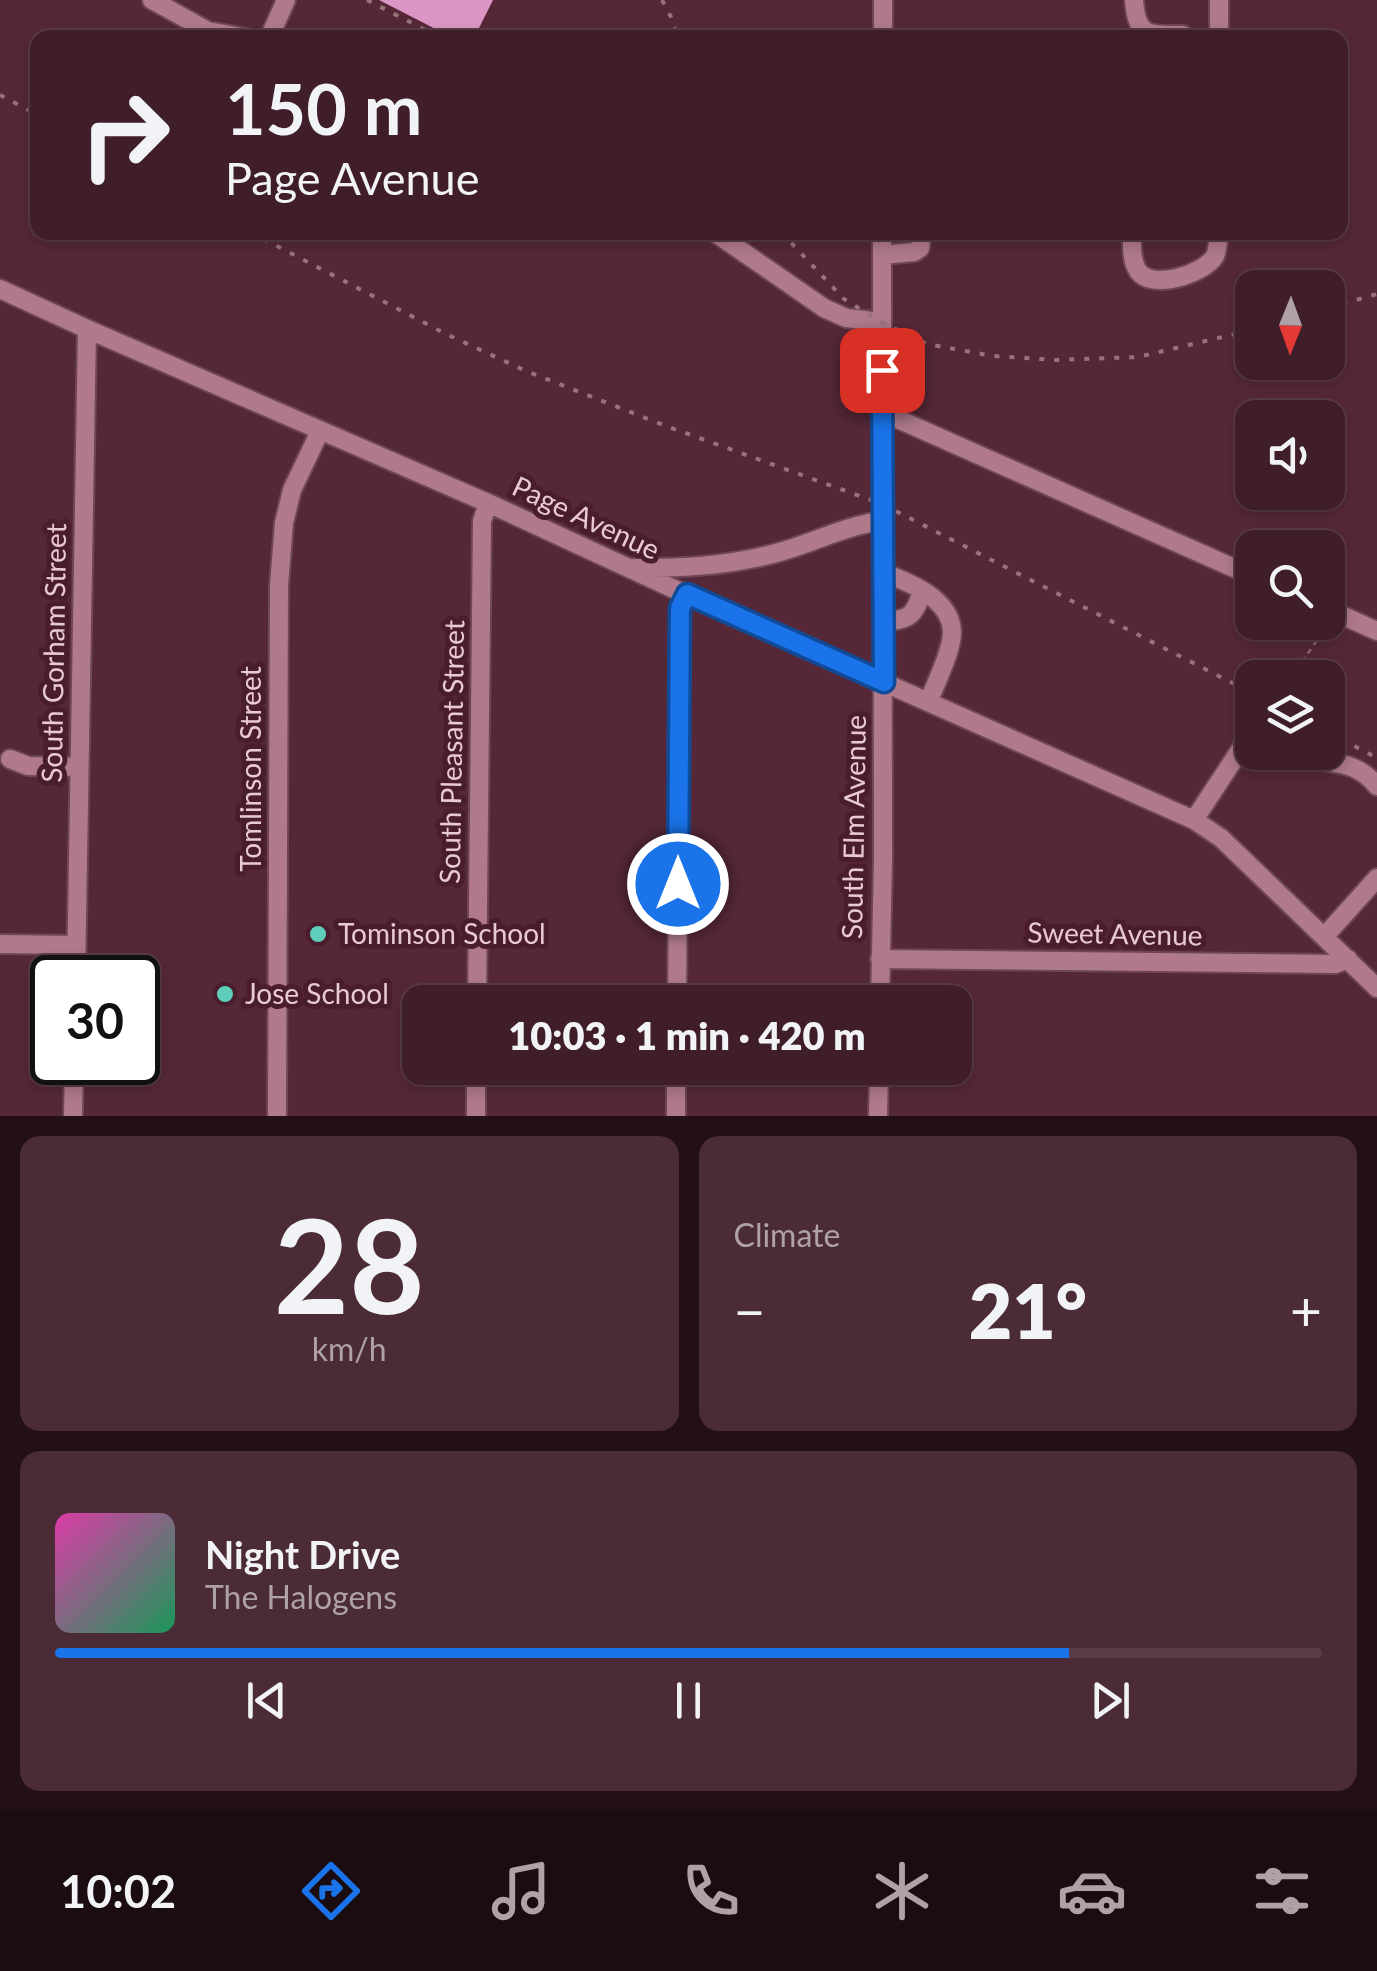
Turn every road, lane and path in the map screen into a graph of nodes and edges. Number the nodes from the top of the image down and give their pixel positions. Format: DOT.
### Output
graph roads {
  1 [pos="152,0"];
  2 [pos="286,0"];
  3 [pos="883,0"];
  4 [pos="1134,0"];
  5 [pos="1219,0"];
  6 [pos="206,30"];
  7 [pos="273,30"];
  8 [pos="883,30"];
  9 [pos="1142,30"];
  10 [pos="1219,30"];
  11 [pos="725,240"];
  12 [pos="882,240"];
  13 [pos="921,240"];
  14 [pos="1132,240"];
  15 [pos="1218,240"];
  16 [pos="882,255"];
  17 [pos="0,289"];
  18 [pos="881,322"];
  19 [pos="87,330"];
  20 [pos="882,412"];
  21 [pos="320,430"];
  22 [pos="488,503"];
  23 [pos="882,522"];
  24 [pos="627,568"];
  25 [pos="1235,568"];
  26 [pos="882,572"];
  27 [pos="922,591"];
  28 [pos="687,594"];
  29 [pos="883,622"];
  30 [pos="1345,623"];
  31 [pos="1377,631"];
  32 [pos="884,682"];
  33 [pos="929,700"];
  34 [pos="1235,758"];
  35 [pos="10,759"];
  36 [pos="1345,763"];
  37 [pos="80,767"];
  38 [pos="1377,786"];
  39 [pos="1194,820"];
  40 [pos="1377,878"];
  41 [pos="1324,937"];
  42 [pos="0,944"];
  43 [pos="76,945"];
  44 [pos="76,955"];
  45 [pos="880,959"];
  46 [pos="1348,959"];
  47 [pos="476,985"];
  48 [pos="677,985"];
  49 [pos="880,985"];
  50 [pos="1377,988"];
  51 [pos="74,1085"];
  52 [pos="476,1085"];
  53 [pos="676,1085"];
  54 [pos="879,1085"];
  55 [pos="73,1116"];
  56 [pos="276,1116"];
  57 [pos="476,1116"];
  58 [pos="676,1116"];
  59 [pos="878,1116"];
  1 -- 6 [label="street"];
  2 -- 7 [label="street"];
  3 -- 8 [label="street"];
  4 -- 9 [label="street"];
  5 -- 10 [label="street"];
  11 -- 18 [label="street"];
  12 -- 16 [label="street, South Elm Avenue"];
  13 -- 16 [label="street"];
  14 -- 15 [label="street"];
  16 -- 18 [label="street, South Elm Avenue"];
  17 -- 19 [label="street, Page Avenue"];
  18 -- 20 [label="street, South Elm Avenue"];
  19 -- 21 [label="street, Page Avenue"];
  19 -- 37 [label="street, South Gorham Street"];
  20 -- 23 [label="street, South Elm Avenue"];
  20 -- 25 [label="street"];
  21 -- 22 [label="street, Page Avenue"];
  21 -- 56 [label="street, Tomlinson Street"];
  22 -- 24 [label="street, Page Avenue"];
  22 -- 47 [label="street, South Pleasant Street"];
  23 -- 24 [label="street"];
  23 -- 26 [label="street, South Elm Avenue"];
  24 -- 28 [label="street, Page Avenue"];
  26 -- 27 [label="street"];
  26 -- 29 [label="street, South Elm Avenue"];
  27 -- 29 [label="street"];
  27 -- 33 [label="street"];
  28 -- 32 [label="street, Page Avenue"];
  28 -- 48 [label="street"];
  29 -- 32 [label="street, South Elm Avenue"];
  30 -- 31 [label="street"];
  32 -- 33 [label="street, Page Avenue"];
  32 -- 45 [label="street, South Elm Avenue"];
  33 -- 39 [label="street, Page Avenue"];
  34 -- 39 [label="street"];
  35 -- 37 [label="street"];
  36 -- 38 [label="street"];
  37 -- 43 [label="street, South Gorham Street"];
  39 -- 41 [label="street, Page Avenue"];
  40 -- 41 [label="street"];
  41 -- 46 [label="street, Page Avenue"];
  42 -- 43 [label="street"];
  43 -- 44 [label="street, South Gorham Street"];
  45 -- 46 [label="street, Sweet Avenue"];
  45 -- 49 [label="street, South Elm Avenue"];
  46 -- 50 [label="street, Page Avenue"];
  51 -- 55 [label="street"];
  52 -- 57 [label="street"];
  53 -- 58 [label="street"];
  54 -- 59 [label="street"];
}
